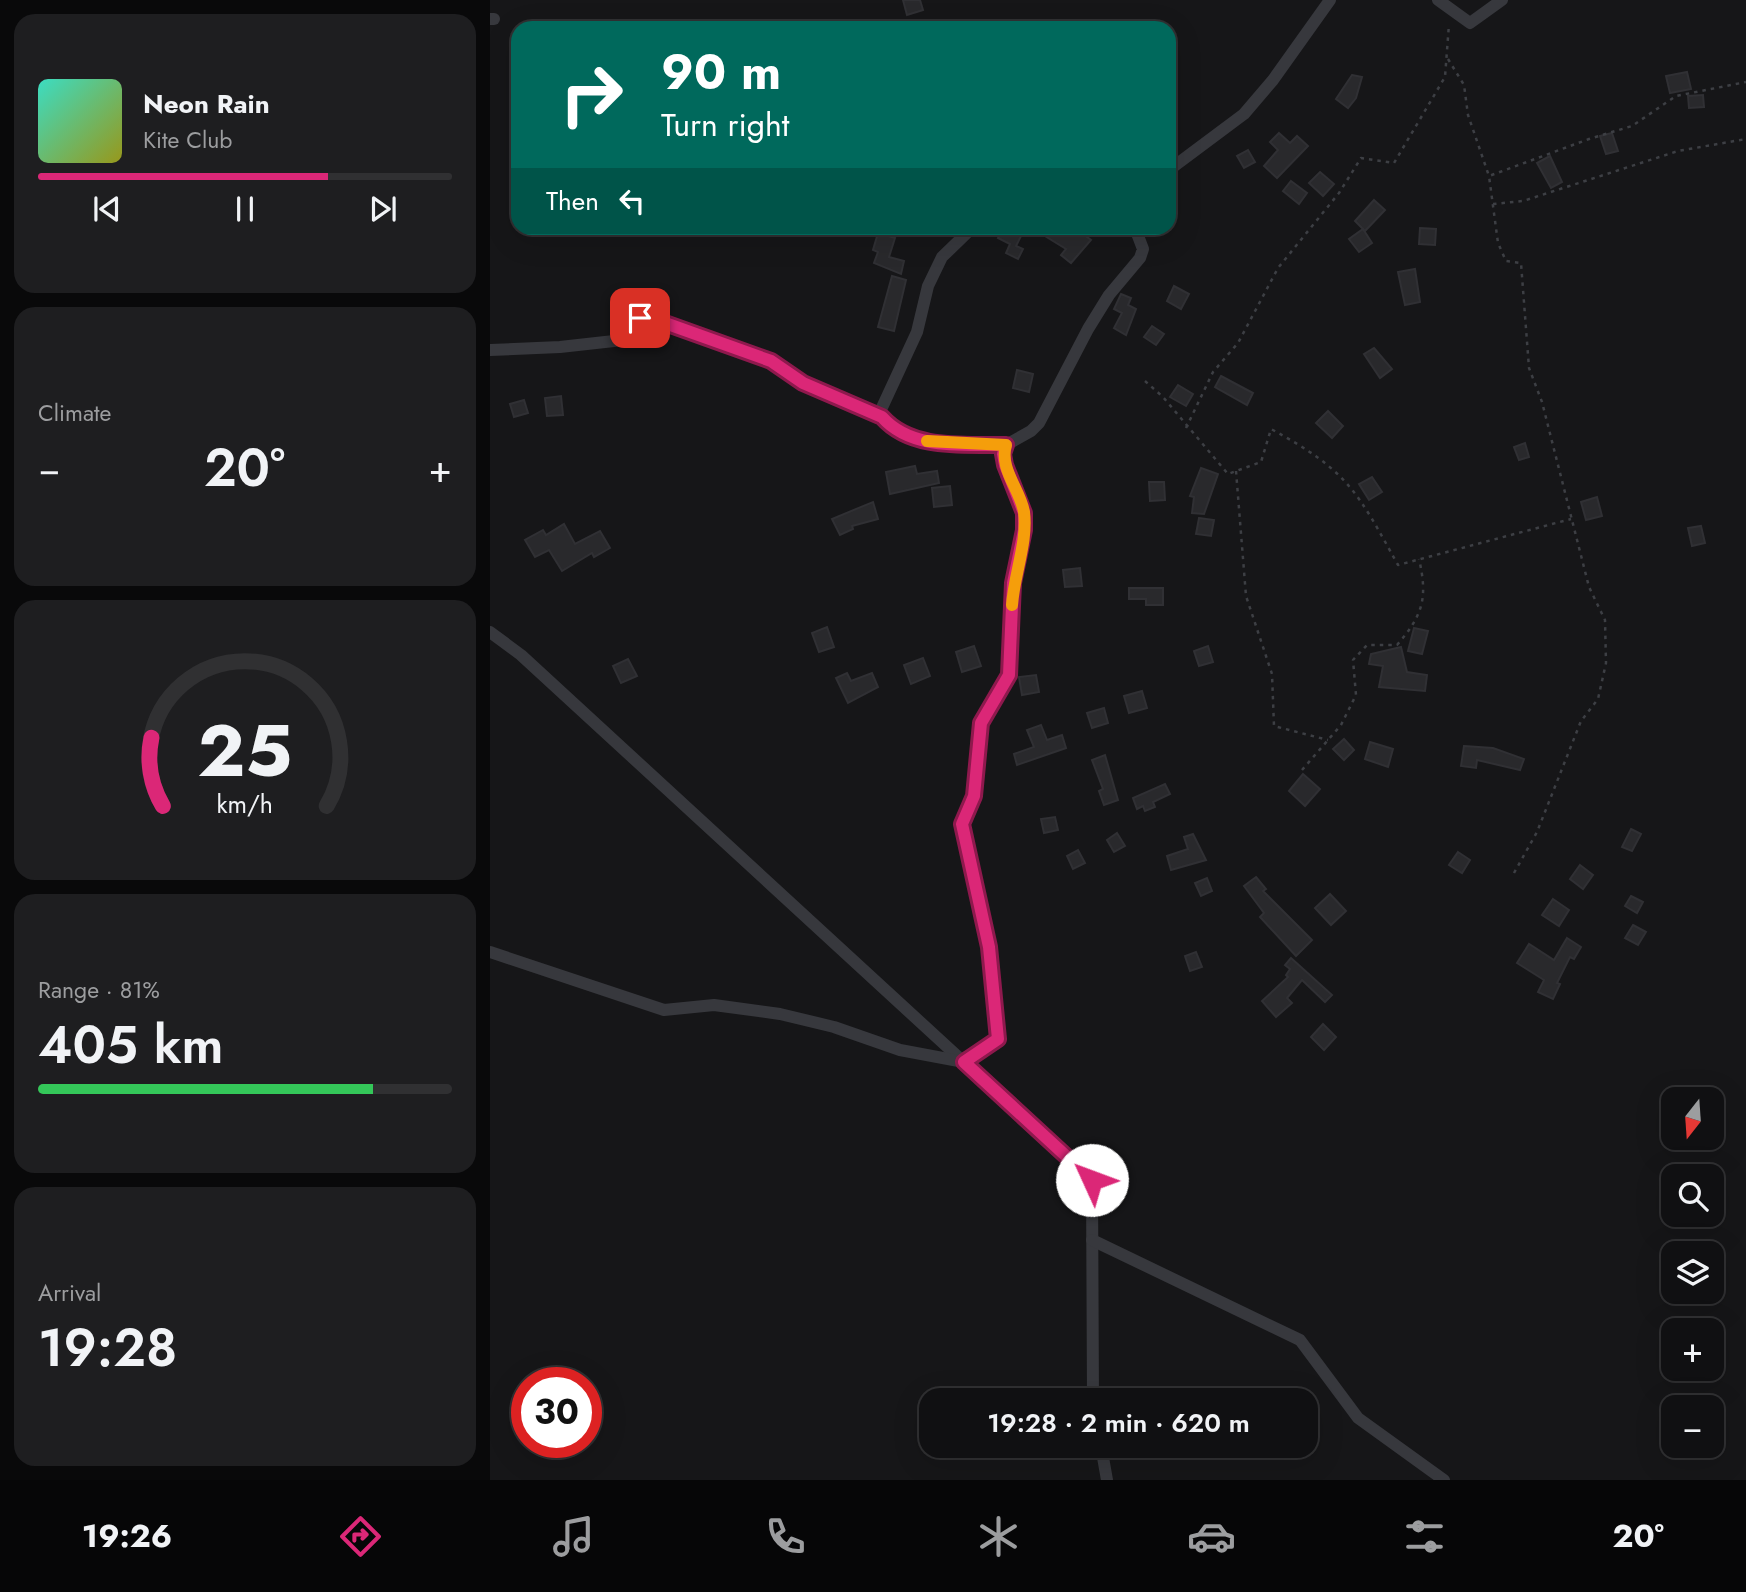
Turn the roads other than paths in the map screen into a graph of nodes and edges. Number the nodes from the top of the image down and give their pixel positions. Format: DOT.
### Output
graph roads {
  1 [pos="1330,0"];
  2 [pos="1438,0"];
  3 [pos="1502,0"];
  4 [pos="1176,165"];
  5 [pos="965,235"];
  6 [pos="1138,235"];
  7 [pos="490,350"];
  8 [pos="882,417"];
  9 [pos="1006,445"];
  10 [pos="490,632"];
  11 [pos="490,952"];
  12 [pos="964,1062"];
  13 [pos="1092,1240"];
  14 [pos="1093,1388"];
  15 [pos="1103,1458"];
  16 [pos="1107,1480"];
  17 [pos="1444,1480"];
  1 -- 4 [label="street"];
  2 -- 3 [label="street"];
  5 -- 8 [label="street"];
  6 -- 9 [label="street"];
  7 -- 8 [label="street"];
  8 -- 9 [label="street"];
  9 -- 12 [label="street"];
  10 -- 12 [label="street"];
  11 -- 12 [label="street"];
  12 -- 13 [label="street"];
  13 -- 14 [label="street"];
  13 -- 17 [label="street"];
  15 -- 16 [label="street"];
}
